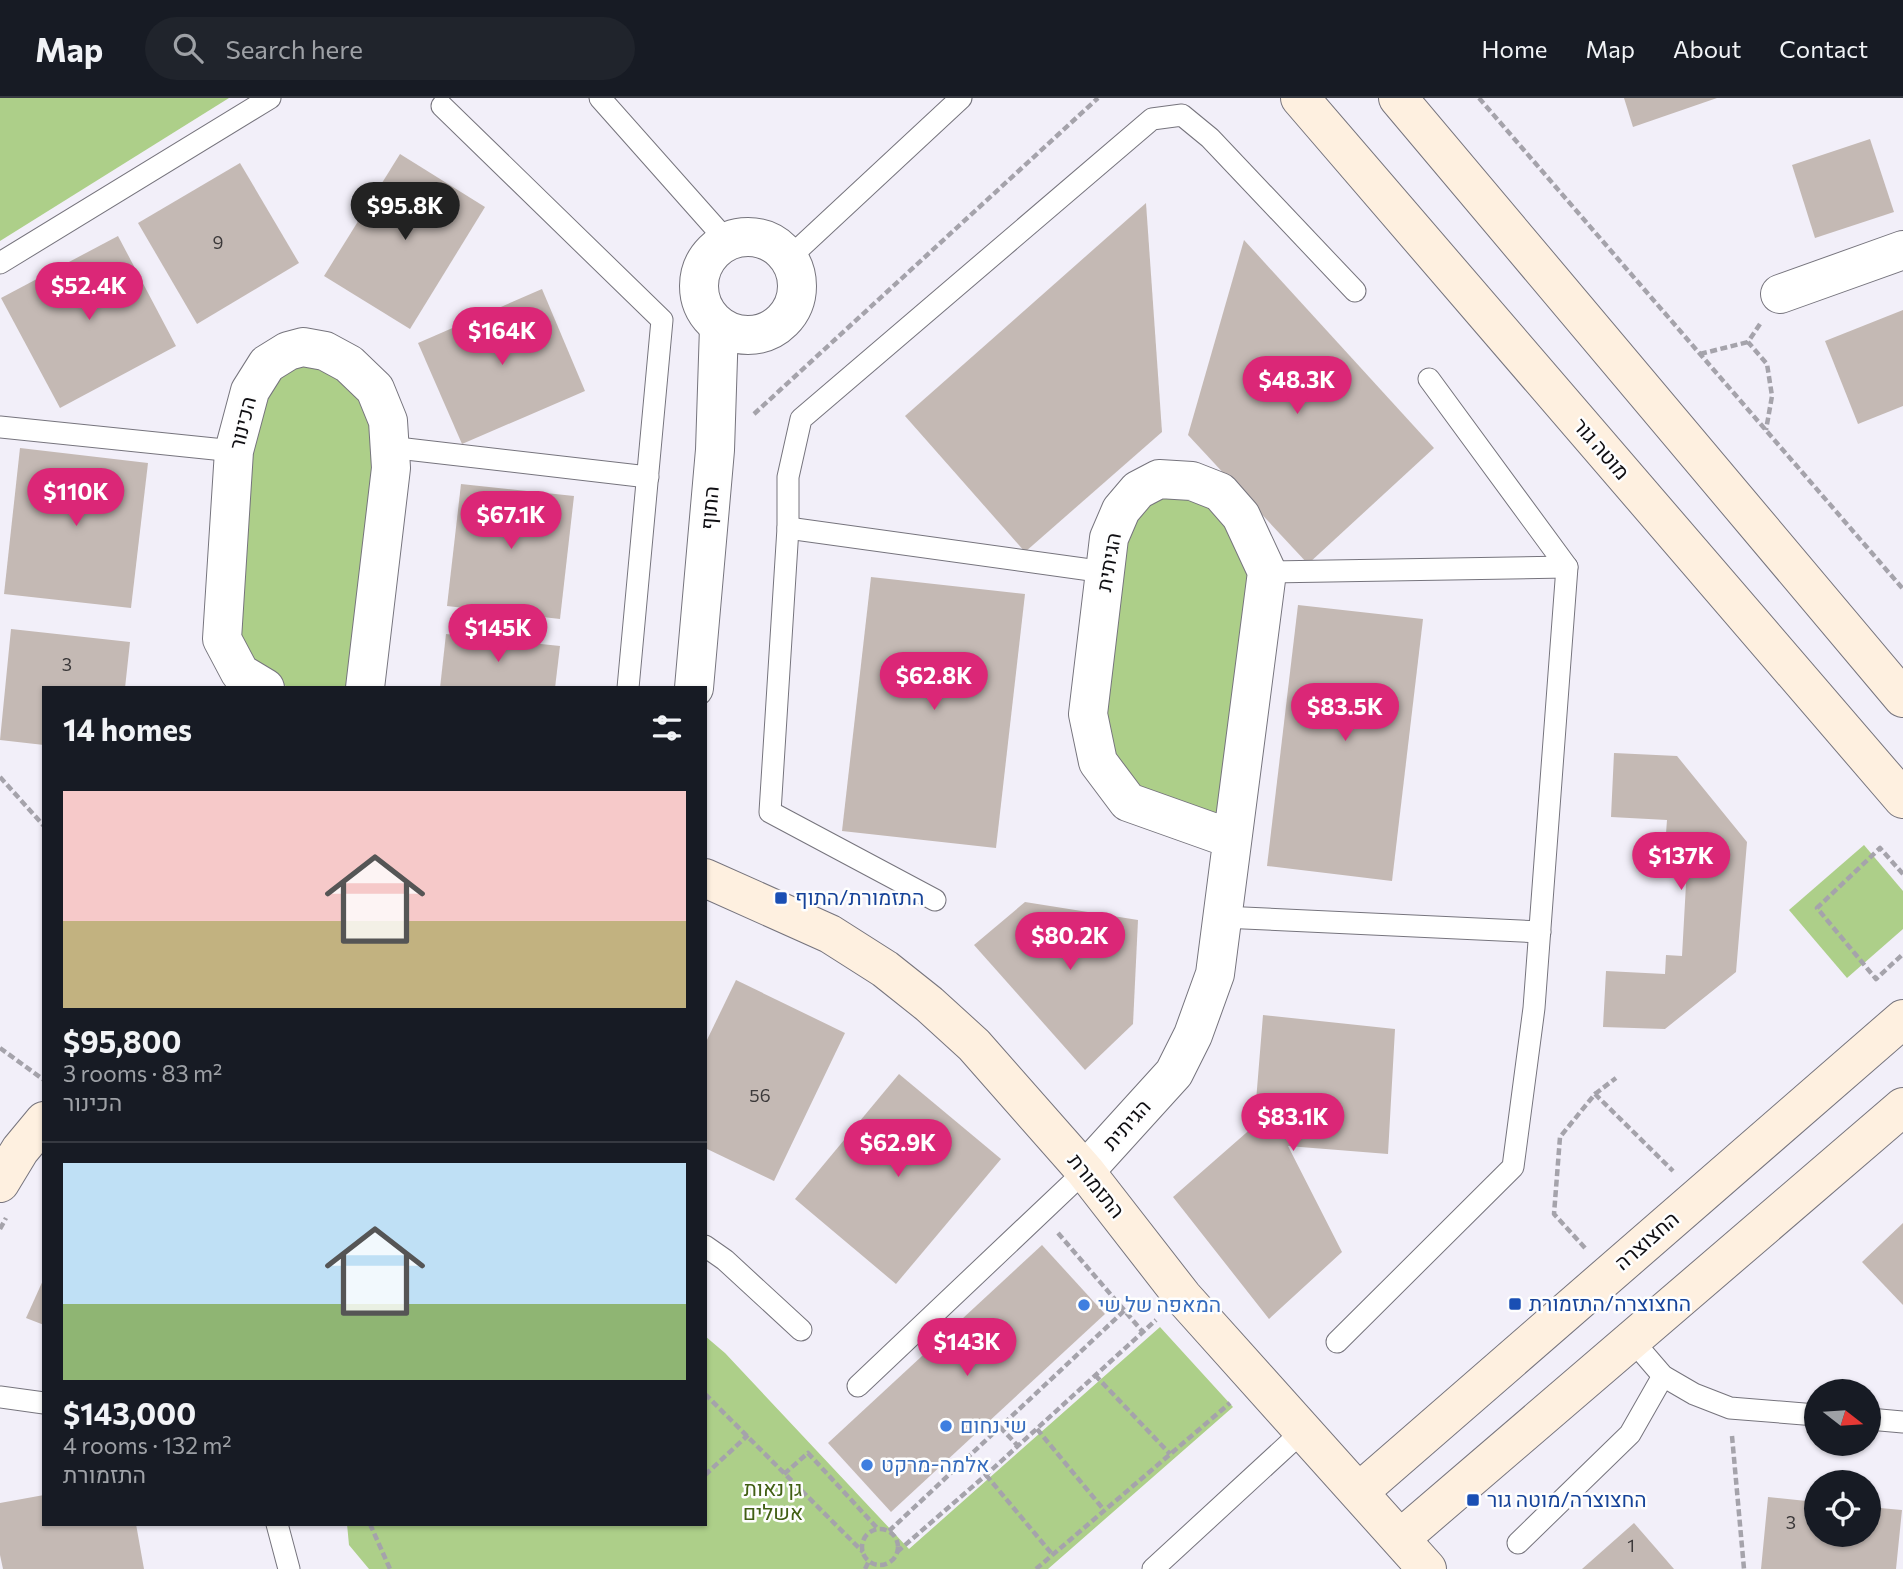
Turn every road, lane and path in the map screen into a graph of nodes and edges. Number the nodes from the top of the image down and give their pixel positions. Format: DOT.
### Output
graph roads {
  1 [pos="270,98"];
  2 [pos="600,98"];
  3 [pos="961,98"];
  4 [pos="1098,98"];
  5 [pos="1300,98"];
  6 [pos="1398,98"];
  7 [pos="1479,98"];
  8 [pos="442,106"];
  9 [pos="727,241"];
  10 [pos="1903,250"];
  11 [pos="789,258"];
  12 [pos="0,263"];
  13 [pos="1356,291"];
  14 [pos="1780,294"];
  15 [pos="719,327"];
  16 [pos="1748,342"];
  17 [pos="1700,354"];
  18 [pos="1429,379"];
  19 [pos="0,427"];
  20 [pos="1766,431"];
  21 [pos="390,447"];
  22 [pos="715,450"];
  23 [pos="234,451"];
  24 [pos="648,477"];
  25 [pos="788,528"];
  26 [pos="1567,567"];
  27 [pos="1105,572"];
  28 [pos="1267,572"];
  29 [pos="1903,589"];
  30 [pos="262,686"];
  31 [pos="365,686"];
  32 [pos="628,686"];
  33 [pos="694,686"];
  34 [pos="1903,698"];
  35 [pos="0,777"];
  36 [pos="1903,799"];
  37 [pos="42,824"];
  38 [pos="1232,839"];
  39 [pos="1903,874"];
  40 [pos="707,879"];
  41 [pos="935,900"];
  42 [pos="1222,917"];
  43 [pos="1540,932"];
  44 [pos="1903,954"];
  45 [pos="1903,1019"];
  46 [pos="0,1048"];
  47 [pos="1616,1078"];
  48 [pos="42,1079"];
  49 [pos="1595,1094"];
  50 [pos="1903,1107"];
  51 [pos="42,1123"];
  52 [pos="1074,1180"];
  53 [pos="0,1183"];
  54 [pos="1699,1196"];
  55 [pos="707,1247"];
  56 [pos="1609,1274"];
  57 [pos="1184,1297"];
  58 [pos="1125,1310"];
  59 [pos="800,1330"];
  60 [pos="1142,1331"];
  61 [pos="1632,1340"];
  62 [pos="1337,1342"];
  63 [pos="1095,1375"];
  64 [pos="1663,1376"];
  65 [pos="858,1385"];
  66 [pos="1221,1392"];
  67 [pos="707,1396"];
  68 [pos="0,1397"];
  69 [pos="1240,1397"];
  70 [pos="42,1403"];
  71 [pos="1730,1408"];
  72 [pos="1804,1414"];
  73 [pos="1881,1420"];
  74 [pos="1903,1422"];
  75 [pos="1000,1427"];
  76 [pos="1037,1429"];
  77 [pos="1304,1430"];
  78 [pos="748,1435"];
  79 [pos="1018,1446"];
  80 [pos="1170,1454"];
  81 [pos="707,1473"];
  82 [pos="784,1474"];
  83 [pos="986,1475"];
  84 [pos="1360,1491"];
  85 [pos="1104,1510"];
  86 [pos="278,1526"];
  87 [pos="371,1526"];
  88 [pos="878,1529"];
  89 [pos="889,1531"];
  90 [pos="1401,1538"];
  91 [pos="1518,1543"];
  92 [pos="863,1552"];
  93 [pos="897,1552"];
  94 [pos="1052,1554"];
  95 [pos="869,1561"];
  96 [pos="885,1567"];
  97 [pos="289,1569"];
  98 [pos="390,1569"];
  99 [pos="865,1569"];
  100 [pos="1036,1569"];
  101 [pos="1153,1569"];
  102 [pos="1427,1569"];
  103 [pos="1744,1569"];
  1 -- 12 [label="lane"];
  2 -- 9 [label="lane"];
  3 -- 11 [label="lane"];
  4 -- 22 [label="path"];
  5 -- 36 [label="street, מוטה גור"];
  6 -- 34 [label="street"];
  7 -- 17 [label="path"];
  8 -- 24 [label="lane"];
  9 -- 11 [label="street"];
  9 -- 15 [label="street"];
  10 -- 14 [label="street"];
  11 -- 15 [label="street"];
  13 -- 25 [label="lane"];
  14 -- 16 [label="path"];
  15 -- 22 [label="street, התוף"];
  16 -- 17 [label="path"];
  16 -- 20 [label="path"];
  17 -- 20 [label="path"];
  18 -- 26 [label="lane"];
  19 -- 23 [label="lane"];
  20 -- 29 [label="path"];
  21 -- 23 [label="street, הכינור"];
  21 -- 24 [label="lane"];
  21 -- 31 [label="street, הכינור"];
  22 -- 33 [label="street, התוף"];
  23 -- 30 [label="street, הכינור"];
  24 -- 32 [label="lane"];
  25 -- 27 [label="lane"];
  25 -- 41 [label="lane"];
  26 -- 28 [label="lane"];
  26 -- 43 [label="lane"];
  27 -- 28 [label="street, הגיתית"];
  27 -- 38 [label="street, הגיתית"];
  28 -- 38 [label="street, הגיתית"];
  35 -- 37 [label="path"];
  38 -- 42 [label="street, הגיתית"];
  39 -- 44 [label="path"];
  40 -- 52 [label="street, התזמורת"];
  42 -- 43 [label="lane"];
  42 -- 52 [label="street, הגיתית"];
  43 -- 62 [label="lane"];
  45 -- 54 [label="street, החצוצרה"];
  46 -- 48 [label="path"];
  47 -- 49 [label="path"];
  49 -- 54 [label="path"];
  49 -- 56 [label="path"];
  50 -- 61 [label="street"];
  51 -- 53 [label="street"];
  52 -- 57 [label="street, התזמורת"];
  52 -- 58 [label="path"];
  52 -- 65 [label="lane"];
  54 -- 56 [label="street, החצוצרה"];
  55 -- 59 [label="lane"];
  56 -- 84 [label="street, החצוצרה"];
  57 -- 60 [label="path"];
  57 -- 69 [label="street, התזמורת"];
  58 -- 60 [label="path"];
  58 -- 75 [label="path"];
  60 -- 63 [label="path"];
  61 -- 64 [label="lane"];
  61 -- 90 [label="street"];
  63 -- 76 [label="path"];
  63 -- 80 [label="path"];
  64 -- 71 [label="lane"];
  64 -- 91 [label="lane"];
  66 -- 69 [label="path"];
  67 -- 78 [label="path"];
  68 -- 70 [label="lane"];
  69 -- 77 [label="street, התזמורת"];
  69 -- 80 [label="path"];
  71 -- 72 [label="lane"];
  71 -- 103 [label="path"];
  73 -- 74 [label="lane"];
  75 -- 79 [label="path"];
  75 -- 89 [label="path"];
  76 -- 79 [label="path"];
  76 -- 85 [label="path"];
  77 -- 84 [label="street, התזמורת"];
  77 -- 101 [label="lane"];
  78 -- 81 [label="path"];
  78 -- 82 [label="path"];
  79 -- 83 [label="path"];
  80 -- 85 [label="path"];
  82 -- 88 [label="path"];
  82 -- 92 [label="path"];
  83 -- 93 [label="path"];
  83 -- 94 [label="path"];
  84 -- 90 [label="street, התזמורת"];
  85 -- 94 [label="path"];
  86 -- 97 [label="lane"];
  87 -- 98 [label="path"];
  88 -- 89 [label="path"];
  88 -- 92 [label="path"];
  89 -- 93 [label="path"];
  90 -- 102 [label="street, התזמורת"];
  92 -- 95 [label="path"];
  93 -- 96 [label="path"];
  94 -- 100 [label="path"];
  95 -- 96 [label="path"];
  95 -- 99 [label="path"];
}
